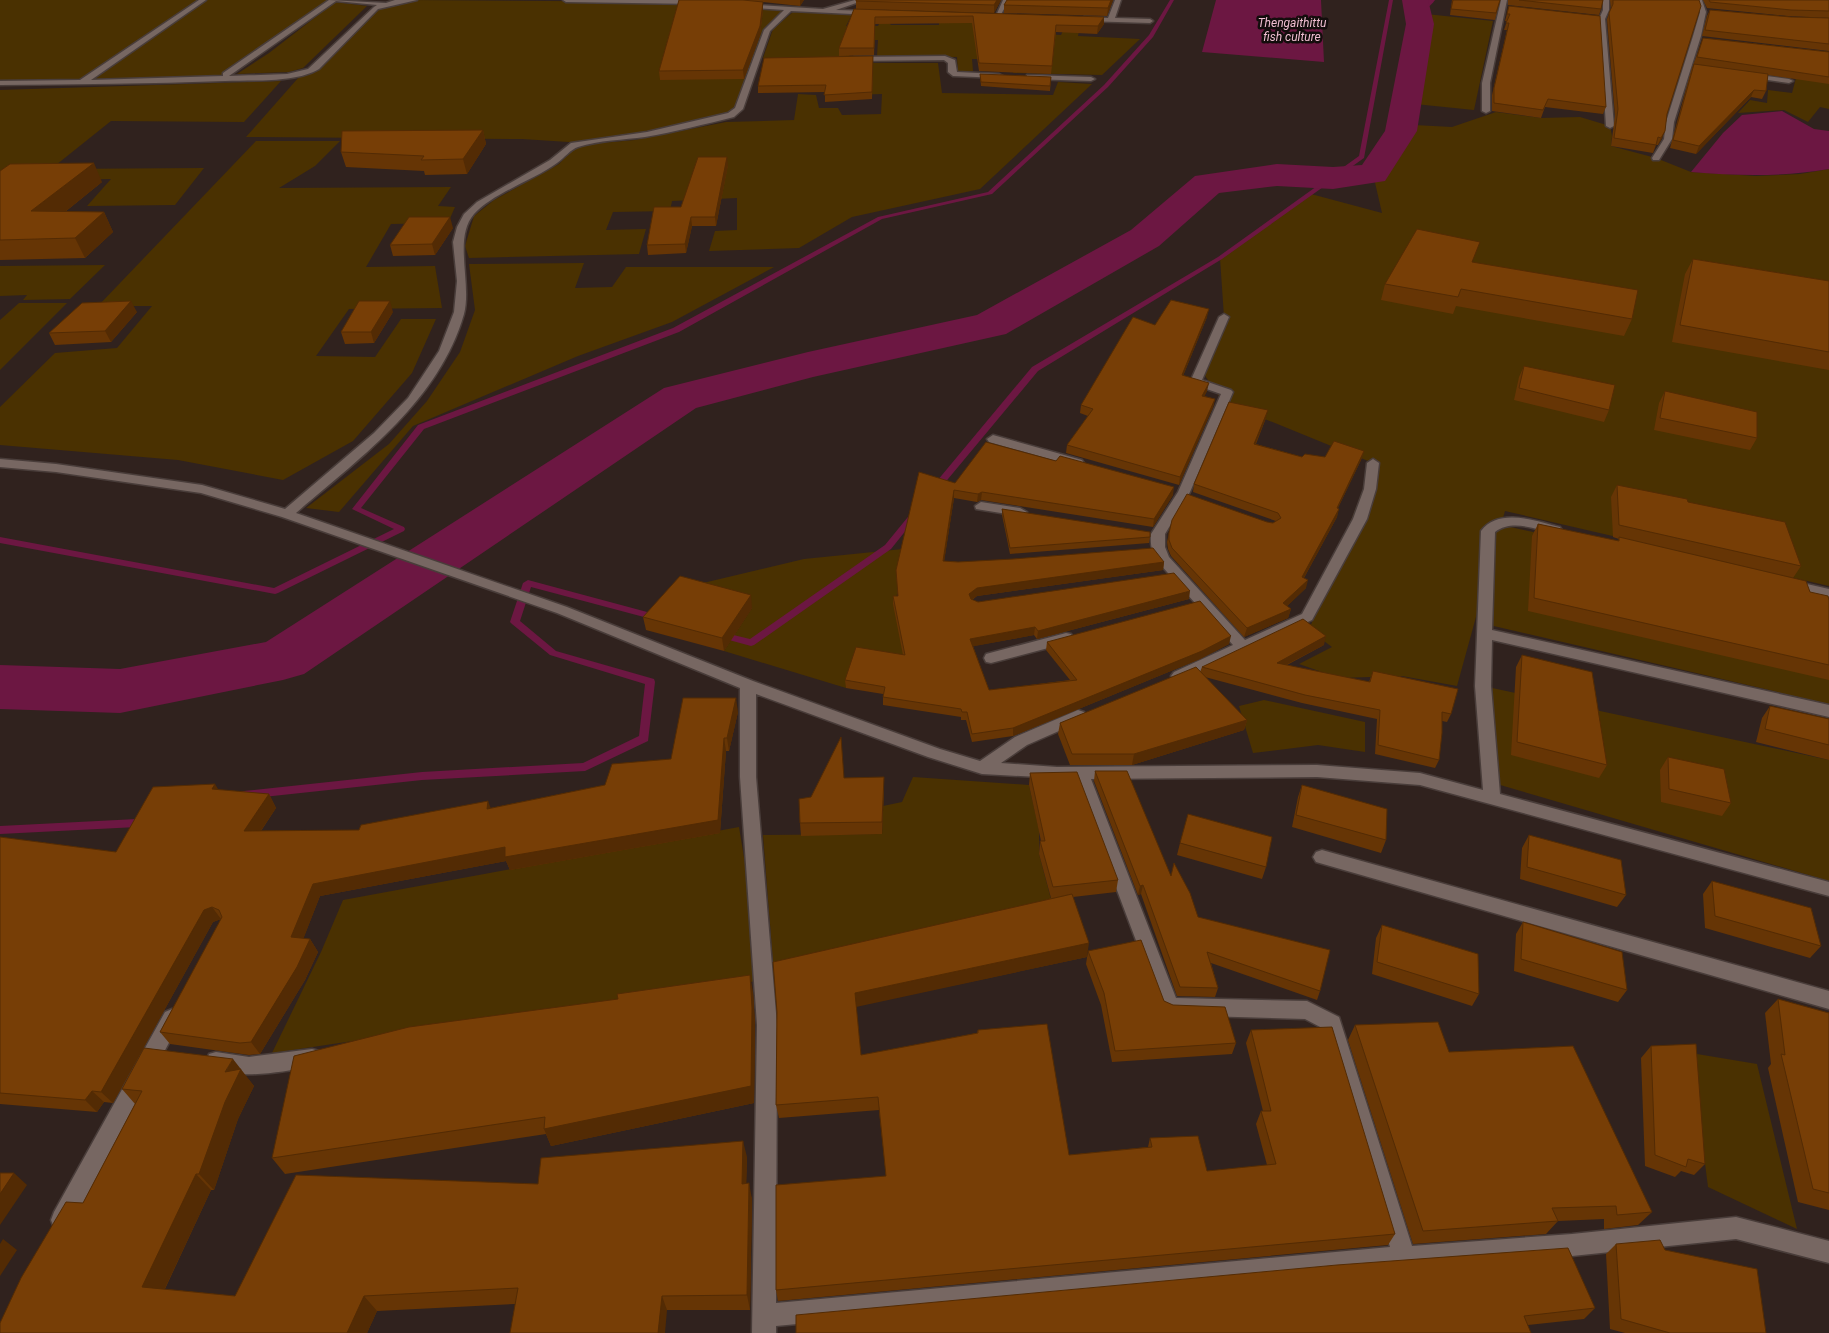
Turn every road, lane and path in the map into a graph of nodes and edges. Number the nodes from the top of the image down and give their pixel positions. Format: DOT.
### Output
graph roads {
  1 [pos="203,0"];
  2 [pos="333,0"];
  3 [pos="338,0"];
  4 [pos="414,0"];
  5 [pos="566,0"];
  6 [pos="862,0"];
  7 [pos="1006,0"];
  8 [pos="1118,0"];
  9 [pos="1504,0"];
  10 [pos="1606,0"];
  11 [pos="1700,0"];
  12 [pos="710,2"];
  13 [pos="385,4"];
  14 [pos="736,4"];
  15 [pos="848,4"];
  16 [pos="875,5"];
  17 [pos="789,9"];
  18 [pos="1502,9"];
  19 [pos="823,10"];
  20 [pos="1511,10"];
  21 [pos="1703,12"];
  22 [pos="1713,12"];
  23 [pos="879,13"];
  24 [pos="988,17"];
  25 [pos="997,17"];
  26 [pos="1006,18"];
  27 [pos="1592,18"];
  28 [pos="1073,19"];
  29 [pos="1602,19"];
  30 [pos="1111,20"];
  31 [pos="1150,21"];
  32 [pos="1695,40"];
  33 [pos="1705,41"];
  34 [pos="846,59"];
  35 [pos="1686,66"];
  36 [pos="1696,68"];
  37 [pos="1742,74"];
  38 [pos="226,75"];
  39 [pos="1003,76"];
  40 [pos="1023,77"];
  41 [pos="1091,79"];
  42 [pos="1789,81"];
  43 [pos="82,82"];
  44 [pos="0,83"];
  45 [pos="1486,110"];
  46 [pos="1610,126"];
  47 [pos="1656,158"];
  48 [pos="1224,317"];
  49 [pos="992,439"];
  50 [pos="0,463"];
  51 [pos="1373,463"];
  52 [pos="1088,466"];
  53 [pos="981,506"];
  54 [pos="287,514"];
  55 [pos="1034,515"];
  56 [pos="1573,534"];
  57 [pos="1178,574"];
  58 [pos="1159,577"];
  59 [pos="1772,581"];
  60 [pos="1829,594"];
  61 [pos="1202,602"];
  62 [pos="1183,607"];
  63 [pos="1484,632"];
  64 [pos="1078,635"];
  65 [pos="1242,646"];
  66 [pos="991,658"];
  67 [pos="1166,682"];
  68 [pos="748,685"];
  69 [pos="1092,711"];
  70 [pos="1829,711"];
  71 [pos="982,768"];
  72 [pos="1081,773"];
  73 [pos="1492,800"];
  74 [pos="1322,857"];
  75 [pos="1829,889"];
  76 [pos="764,980"];
  77 [pos="744,983"];
  78 [pos="1829,1000"];
  79 [pos="180,1003"];
  80 [pos="328,1054"];
  81 [pos="201,1059"];
  82 [pos="53,1237"];
  83 [pos="1829,1252"];
  84 [pos="1404,1257"];
  85 [pos="764,1325"];
  1 -- 43 [label="street"];
  2 -- 38 [label="street"];
  3 -- 13 [label="street"];
  4 -- 13 [label="street"];
  5 -- 12 [label="street"];
  6 -- 15 [label="street"];
  7 -- 25 [label="street"];
  8 -- 30 [label="street"];
  9 -- 18 [label="street"];
  10 -- 29 [label="street"];
  11 -- 21 [label="street"];
  13 -- 43 [label="street"];
  14 -- 17 [label="street"];
  15 -- 16 [label="street"];
  15 -- 19 [label="street"];
  17 -- 19 [label="street"];
  17 -- 54 [label="street"];
  18 -- 20 [label="street"];
  18 -- 45 [label="street"];
  19 -- 23 [label="street"];
  21 -- 22 [label="street"];
  21 -- 32 [label="street"];
  24 -- 25 [label="street"];
  25 -- 26 [label="street"];
  27 -- 29 [label="street"];
  28 -- 30 [label="street"];
  29 -- 46 [label="street"];
  30 -- 31 [label="street"];
  32 -- 33 [label="street"];
  32 -- 35 [label="street"];
  34 -- 39 [label="street"];
  35 -- 36 [label="street"];
  35 -- 47 [label="street"];
  37 -- 42 [label="street"];
  40 -- 41 [label="street"];
  43 -- 44 [label="street"];
  48 -- 57 [label="street"];
  49 -- 52 [label="street"];
  50 -- 54 [label="street"];
  51 -- 65 [label="street"];
  53 -- 55 [label="street"];
  54 -- 68 [label="street"];
  56 -- 63 [label="street"];
  57 -- 58 [label="street"];
  57 -- 61 [label="street"];
  59 -- 60 [label="street"];
  61 -- 62 [label="street"];
  61 -- 65 [label="street"];
  63 -- 70 [label="street"];
  63 -- 73 [label="street"];
  64 -- 66 [label="street"];
  65 -- 67 [label="street"];
  68 -- 71 [label="street"];
  68 -- 76 [label="street"];
  69 -- 71 [label="street"];
  71 -- 72 [label="street"];
  72 -- 73 [label="street"];
  72 -- 84 [label="street"];
  73 -- 75 [label="street"];
  74 -- 78 [label="street"];
  76 -- 77 [label="street"];
  76 -- 85 [label="street"];
  79 -- 82 [label="street"];
  80 -- 81 [label="street"];
  83 -- 84 [label="street"];
  84 -- 85 [label="street"];
}
